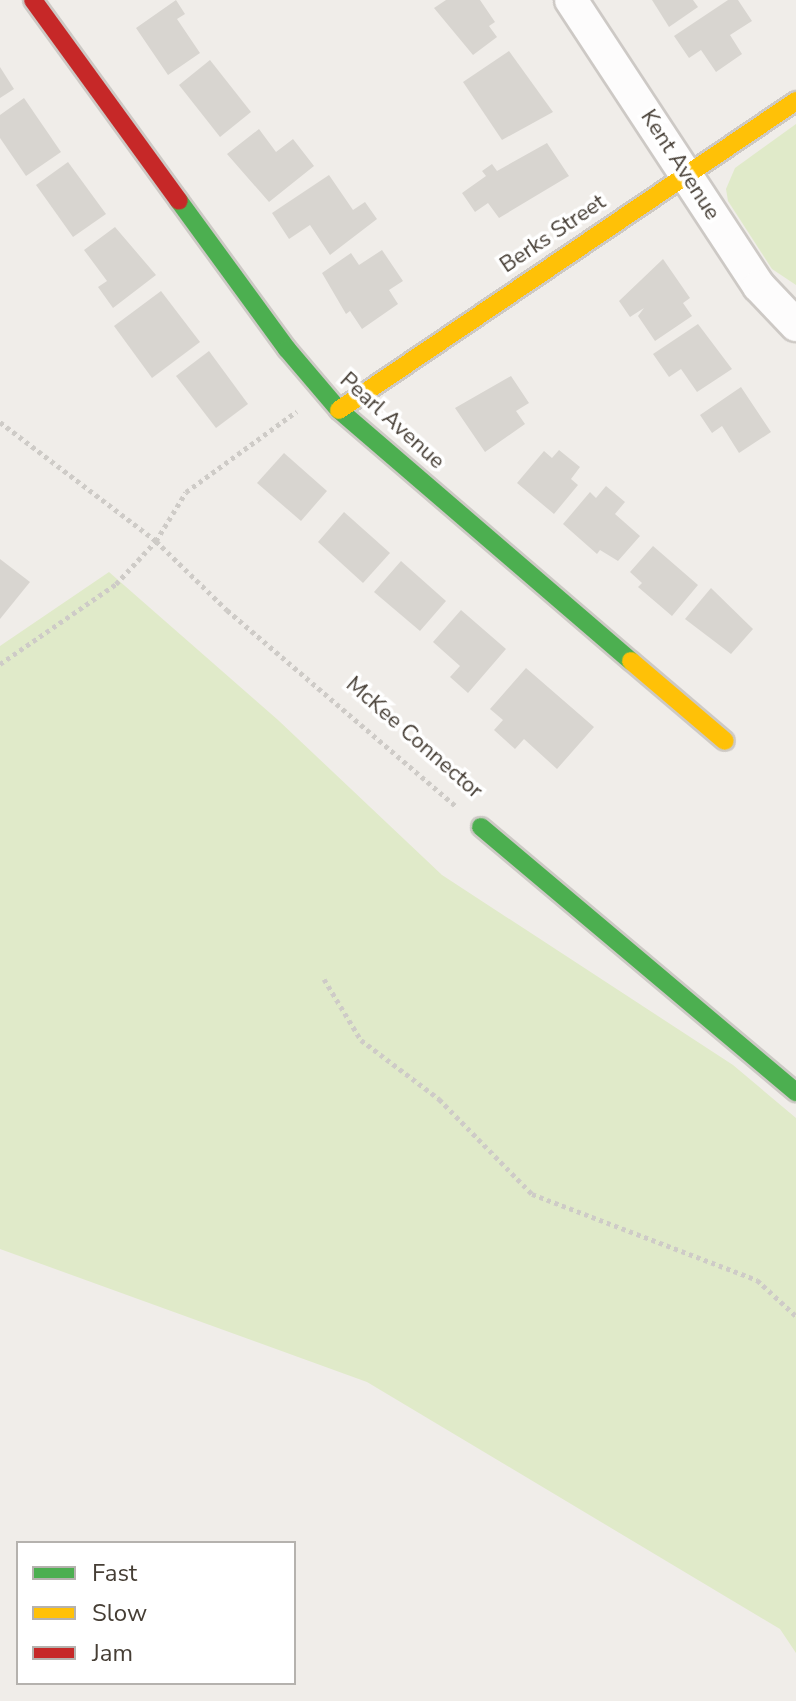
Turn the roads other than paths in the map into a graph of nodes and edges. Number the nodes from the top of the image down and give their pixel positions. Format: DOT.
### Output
graph roads {
  1 [pos="33,0"];
  2 [pos="571,0"];
  3 [pos="796,101"];
  4 [pos="685,173"];
  5 [pos="796,325"];
  6 [pos="339,410"];
  7 [pos="725,741"];
  8 [pos="481,827"];
  9 [pos="796,1092"];
  1 -- 6 [label="street, Pearl Avenue"];
  2 -- 4 [label="street, Kent Avenue"];
  3 -- 4 [label="street, Berks Street"];
  4 -- 5 [label="street, Kent Avenue"];
  4 -- 6 [label="street, Berks Street"];
  6 -- 7 [label="street, Pearl Avenue"];
  8 -- 9 [label="street, McKee Connector"];
}
